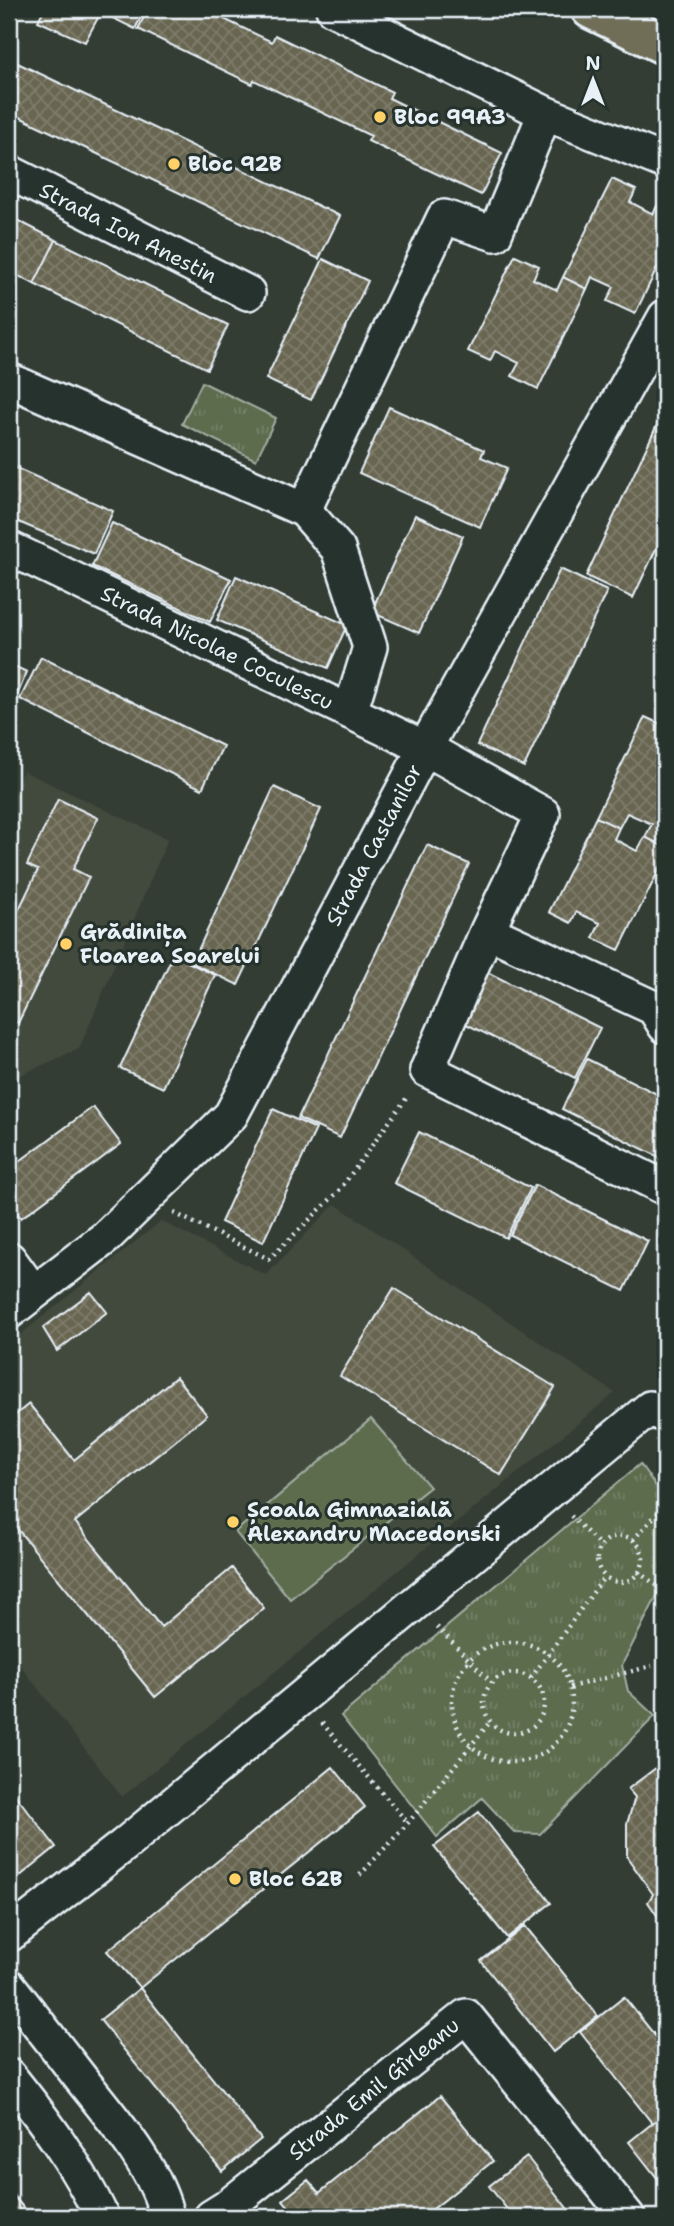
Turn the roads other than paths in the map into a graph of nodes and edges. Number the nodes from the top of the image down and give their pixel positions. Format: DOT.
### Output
graph roads {
  1 [pos="333,9"];
  2 [pos="591,9"];
  3 [pos="665,45"];
  4 [pos="545,113"];
  5 [pos="665,162"];
  6 [pos="9,172"];
  7 [pos="248,293"];
  8 [pos="665,317"];
  9 [pos="9,380"];
  10 [pos="304,510"];
  11 [pos="9,548"];
  12 [pos="349,712"];
  13 [pos="425,748"];
  14 [pos="487,931"];
  15 [pos="665,1026"];
  16 [pos="665,1188"];
  17 [pos="9,1259"];
  18 [pos="21,1302"];
  19 [pos="665,1416"];
  20 [pos="9,1935"];
  21 [pos="9,1986"];
  22 [pos="9,2076"];
  23 [pos="102,2217"];
  24 [pos="167,2217"];
  25 [pos="211,2217"];
  26 [pos="628,2217"];
  1 -- 4 [label="street"];
  2 -- 3 [label="main road"];
  4 -- 5 [label="street"];
  4 -- 10 [label="street"];
  6 -- 7 [label="street, Strada Ion Anestin"];
  8 -- 13 [label="street, Strada Castanilor"];
  9 -- 10 [label="street"];
  10 -- 12 [label="street"];
  11 -- 12 [label="street, Strada Nicolae Coculescu"];
  12 -- 13 [label="street, Strada Nicolae Coculescu"];
  13 -- 14 [label="street, Strada Nicolae Coculescu"];
  13 -- 18 [label="street, Strada Castanilor"];
  14 -- 15 [label="street"];
  14 -- 16 [label="street"];
  17 -- 18 [label="street"];
  19 -- 20 [label="street"];
  21 -- 24 [label="street"];
  22 -- 23 [label="street"];
  25 -- 26 [label="street, Strada Emil Gîrleanu"];
}
